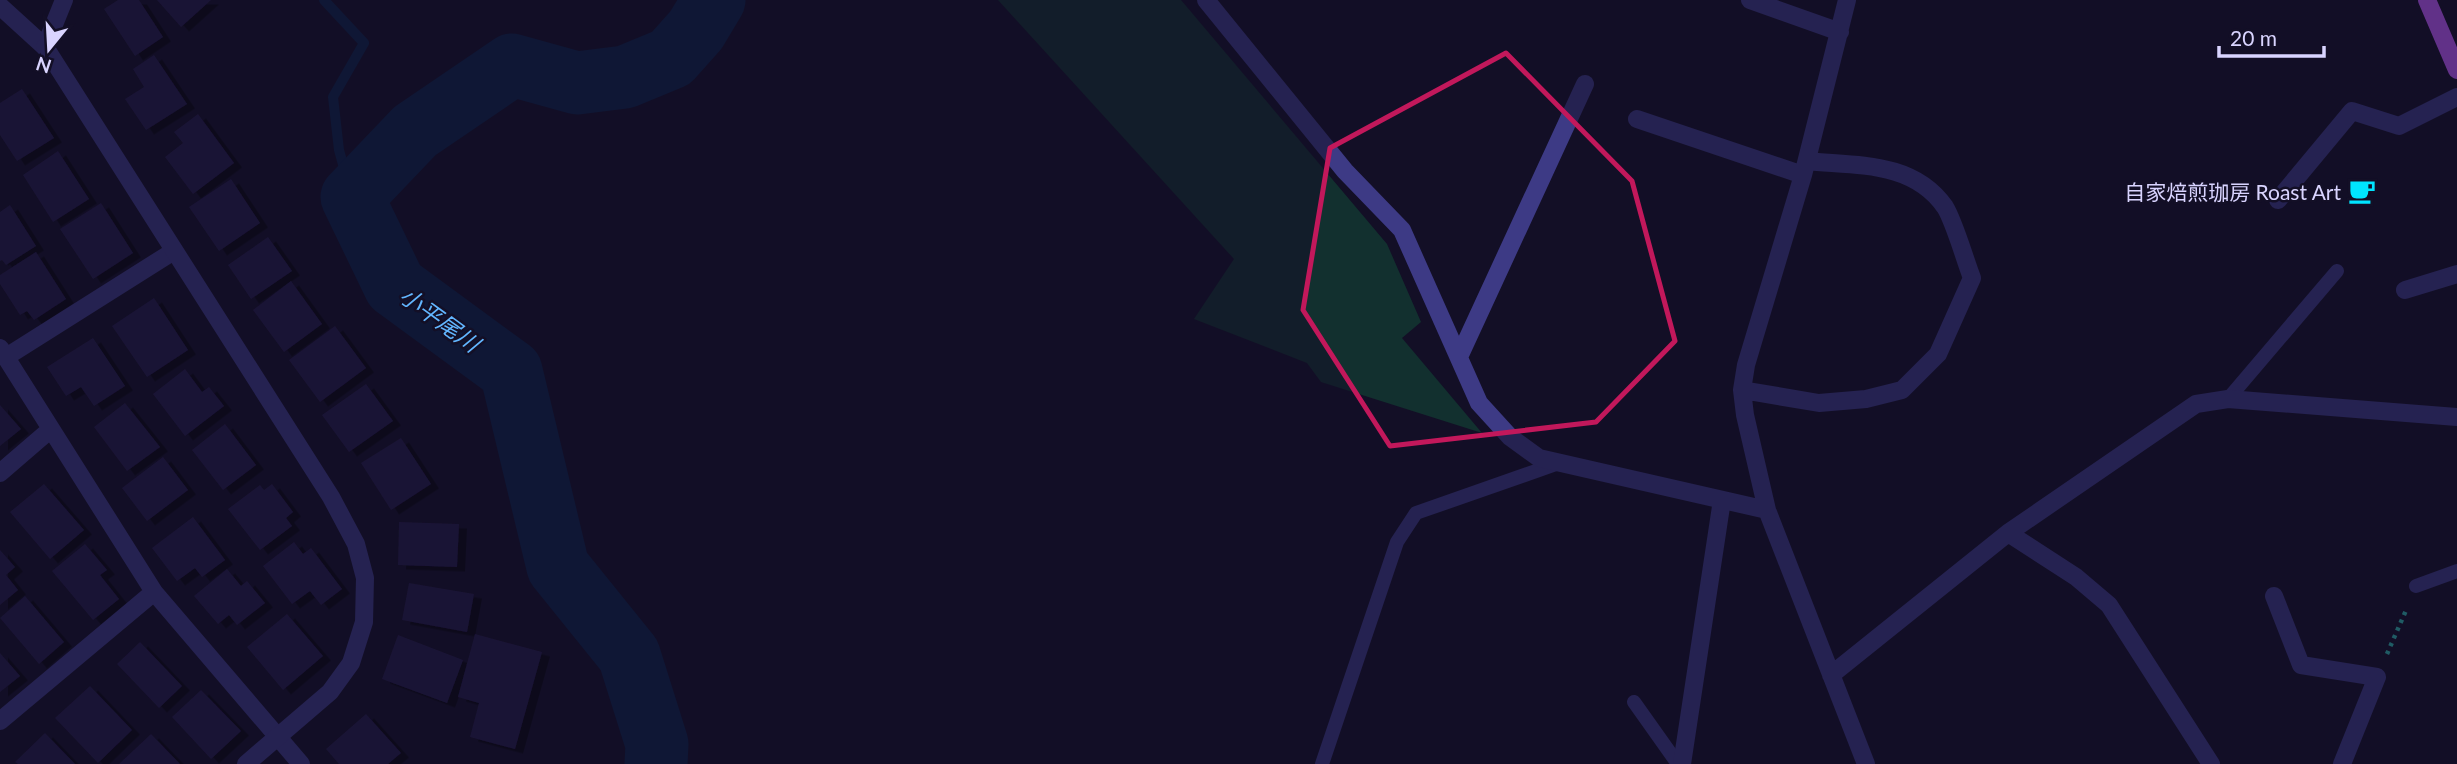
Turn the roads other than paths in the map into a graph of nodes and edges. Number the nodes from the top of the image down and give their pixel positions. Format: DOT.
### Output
graph roads {
  1 [pos="64,0"];
  2 [pos="1206,0"];
  3 [pos="1750,0"];
  4 [pos="1847,0"];
  5 [pos="2427,0"];
  6 [pos="0,6"];
  7 [pos="1840,32"];
  8 [pos="45,47"];
  9 [pos="2457,70"];
  10 [pos="1585,84"];
  11 [pos="2457,97"];
  12 [pos="1637,119"];
  13 [pos="1805,168"];
  14 [pos="2278,200"];
  15 [pos="174,251"];
  16 [pos="2337,271"];
  17 [pos="2457,274"];
  18 [pos="2405,290"];
  19 [pos="3,353"];
  20 [pos="1459,357"];
  21 [pos="1742,390"];
  22 [pos="2228,399"];
  23 [pos="2457,416"];
  24 [pos="51,429"];
  25 [pos="1559,463"];
  26 [pos="0,473"];
  27 [pos="1722,500"];
  28 [pos="1767,510"];
  29 [pos="2008,533"];
  30 [pos="2457,571"];
  31 [pos="2416,586"];
  32 [pos="154,592"];
  33 [pos="2274,596"];
  34 [pos="1831,675"];
  35 [pos="1634,702"];
  36 [pos="0,721"];
  37 [pos="278,737"];
  38 [pos="246,764"];
  39 [pos="301,764"];
  40 [pos="1322,764"];
  41 [pos="1680,764"];
  42 [pos="1866,764"];
  43 [pos="2211,764"];
  44 [pos="2342,764"];
  1 -- 8 [label="street"];
  2 -- 20 [label="street"];
  3 -- 7 [label="street"];
  4 -- 7 [label="street"];
  5 -- 9 [label="main road"];
  6 -- 8 [label="street"];
  7 -- 13 [label="street"];
  8 -- 15 [label="street"];
  10 -- 20 [label="street"];
  11 -- 14 [label="street"];
  12 -- 13 [label="street"];
  13 -- 21 [label="street"];
  13 -- 21 [label="street"];
  15 -- 19 [label="street"];
  15 -- 37 [label="street"];
  16 -- 22 [label="lane"];
  17 -- 18 [label="street"];
  19 -- 24 [label="street"];
  20 -- 25 [label="street"];
  21 -- 28 [label="street"];
  22 -- 23 [label="street"];
  22 -- 29 [label="street"];
  24 -- 26 [label="street"];
  24 -- 32 [label="street"];
  25 -- 27 [label="street"];
  25 -- 40 [label="lane"];
  27 -- 28 [label="street"];
  27 -- 41 [label="street"];
  28 -- 34 [label="street"];
  29 -- 34 [label="street"];
  29 -- 43 [label="street"];
  30 -- 31 [label="lane"];
  32 -- 36 [label="street"];
  32 -- 37 [label="street"];
  33 -- 44 [label="street"];
  34 -- 42 [label="street"];
  35 -- 41 [label="lane"];
  37 -- 38 [label="street"];
  37 -- 39 [label="street"];
}
